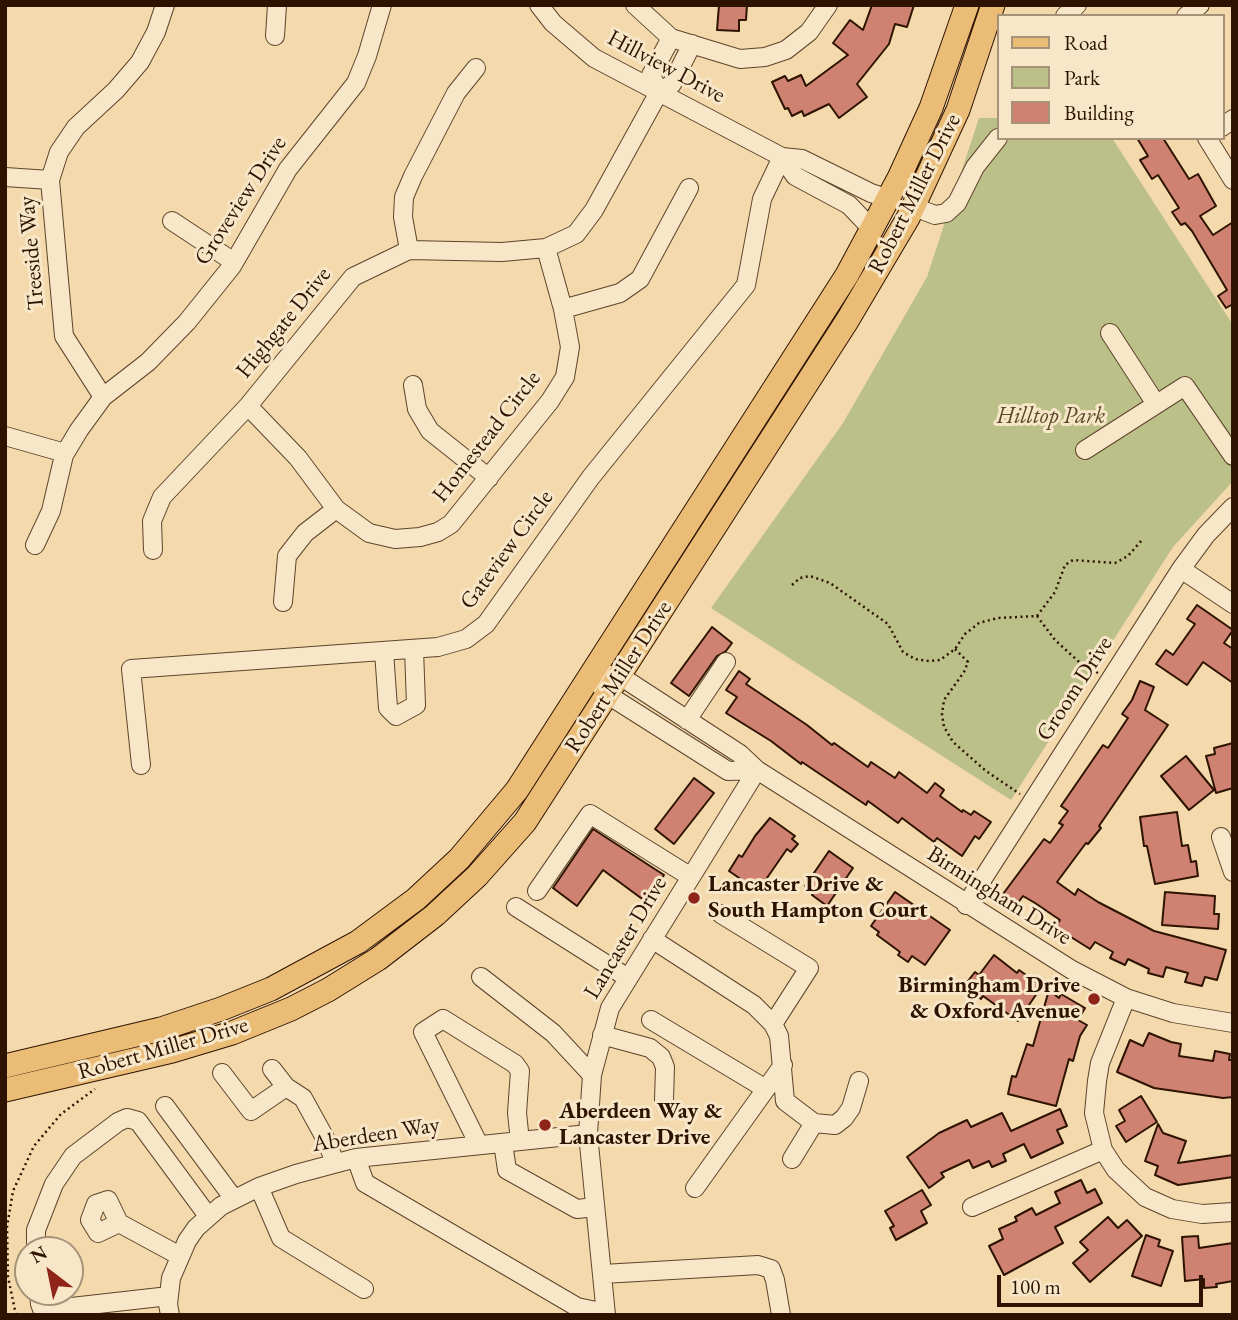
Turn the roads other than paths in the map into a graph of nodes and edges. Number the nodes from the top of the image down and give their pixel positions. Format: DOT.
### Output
graph roads {
  1 [pos="165,5"];
  2 [pos="277,5"];
  3 [pos="382,5"];
  4 [pos="539,5"];
  5 [pos="635,5"];
  6 [pos="828,5"];
  7 [pos="967,5"];
  8 [pos="992,5"];
  9 [pos="999,5"];
  10 [pos="275,36"];
  11 [pos="671,37"];
  12 [pos="692,44"];
  13 [pos="476,68"];
  14 [pos="659,92"];
  15 [pos="996,140"];
  16 [pos="1207,140"];
  17 [pos="782,157"];
  18 [pos="5,177"];
  19 [pos="50,180"];
  20 [pos="1233,180"];
  21 [pos="689,188"];
  22 [pos="889,199"];
  23 [pos="914,207"];
  24 [pos="172,221"];
  25 [pos="872,229"];
  26 [pos="546,248"];
  27 [pos="409,250"];
  28 [pos="234,262"];
  29 [pos="563,309"];
  30 [pos="1110,333"];
  31 [pos="413,385"];
  32 [pos="103,397"];
  33 [pos="1156,404"];
  34 [pos="248,406"];
  35 [pos="5,436"];
  36 [pos="1085,450"];
  37 [pos="65,453"];
  38 [pos="1233,456"];
  39 [pos="489,478"];
  40 [pos="1233,507"];
  41 [pos="336,509"];
  42 [pos="34,545"];
  43 [pos="153,550"];
  44 [pos="1181,569"];
  45 [pos="283,603"];
  46 [pos="1233,604"];
  47 [pos="414,649"];
  48 [pos="384,651"];
  49 [pos="726,662"];
  50 [pos="591,673"];
  51 [pos="614,686"];
  52 [pos="687,720"];
  53 [pos="141,765"];
  54 [pos="757,770"];
  55 [pos="1221,837"];
  56 [pos="1233,872"];
  57 [pos="691,877"];
  58 [pos="537,891"];
  59 [pos="966,905"];
  60 [pos="516,907"];
  61 [pos="722,914"];
  62 [pos="652,939"];
  63 [pos="481,977"];
  64 [pos="628,978"];
  65 [pos="1126,998"];
  66 [pos="651,1020"];
  67 [pos="1233,1023"];
  68 [pos="773,1024"];
  69 [pos="603,1035"];
  70 [pos="783,1065"];
  71 [pos="5,1066"];
  72 [pos="272,1069"];
  73 [pos="222,1073"];
  74 [pos="592,1075"];
  75 [pos="859,1081"];
  76 [pos="286,1087"];
  77 [pos="766,1089"];
  78 [pos="5,1090"];
  79 [pos="664,1100"];
  80 [pos="166,1106"];
  81 [pos="814,1123"];
  82 [pos="588,1134"];
  83 [pos="511,1142"];
  84 [pos="479,1145"];
  85 [pos="1103,1150"];
  86 [pos="356,1158"];
  87 [pos="792,1159"];
  88 [pos="335,1162"];
  89 [pos="259,1188"];
  90 [pos="695,1188"];
  91 [pos="234,1199"];
  92 [pos="595,1207"];
  93 [pos="972,1207"];
  94 [pos="1233,1212"];
  95 [pos="208,1216"];
  96 [pos="119,1223"];
  97 [pos="36,1236"];
  98 [pos="180,1256"];
  99 [pos="603,1274"];
  100 [pos="364,1289"];
  101 [pos="169,1296"];
  102 [pos="41,1306"];
  103 [pos="80,1306"];
  104 [pos="84,1306"];
  105 [pos="606,1314"];
  106 [pos="170,1315"];
  107 [pos="781,1315"];
  1 -- 19 [label="street, Treeside Way"];
  2 -- 10 [label="street"];
  3 -- 28 [label="street, Groveview Drive"];
  4 -- 14 [label="street, Hillview Drive"];
  5 -- 11 [label="street"];
  6 -- 12 [label="street"];
  7 -- 22 [label="main road, Robert Miller Drive"];
  8 -- 9 [label="street"];
  8 -- 23 [label="main road, Robert Miller Drive"];
  11 -- 12 [label="street"];
  11 -- 14 [label="street"];
  12 -- 14 [label="street, Highgate Drive"];
  13 -- 27 [label="street"];
  14 -- 17 [label="street, Hillview Drive"];
  14 -- 26 [label="street, Highgate Drive"];
  15 -- 23 [label="street"];
  16 -- 20 [label="street"];
  17 -- 22 [label="street"];
  17 -- 25 [label="street"];
  17 -- 47 [label="street, Gateview Circle"];
  18 -- 19 [label="street"];
  19 -- 32 [label="street, Treeside Way"];
  21 -- 29 [label="street"];
  22 -- 25 [label="main road, Robert Miller Drive"];
  23 -- 51 [label="main road, Robert Miller Drive"];
  24 -- 28 [label="street"];
  25 -- 50 [label="main road, Robert Miller Drive"];
  26 -- 27 [label="street, Highgate Drive"];
  26 -- 29 [label="street, Homestead Circle"];
  27 -- 34 [label="street, Highgate Drive"];
  28 -- 32 [label="street, Groveview Drive"];
  29 -- 39 [label="street, Homestead Circle"];
  30 -- 33 [label="street"];
  31 -- 39 [label="street"];
  32 -- 37 [label="street, Groveview Drive"];
  33 -- 36 [label="street"];
  33 -- 38 [label="street"];
  34 -- 41 [label="street, Homestead Circle"];
  34 -- 43 [label="street, Highgate Drive"];
  35 -- 37 [label="street"];
  37 -- 42 [label="street"];
  39 -- 41 [label="street, Homestead Circle"];
  40 -- 44 [label="street, Groom Drive"];
  41 -- 45 [label="street"];
  44 -- 46 [label="street"];
  44 -- 59 [label="street, Groom Drive"];
  47 -- 48 [label="street, Gateview Circle"];
  47 -- 48 [label="street"];
  48 -- 53 [label="street, Gateview Circle"];
  49 -- 52 [label="street"];
  50 -- 51 [label="street, Birmingham Drive"];
  50 -- 71 [label="main road, Robert Miller Drive"];
  51 -- 52 [label="street, Birmingham Drive"];
  51 -- 54 [label="street, Birmingham Drive"];
  51 -- 78 [label="main road, Robert Miller Drive"];
  52 -- 54 [label="street, Birmingham Drive"];
  54 -- 57 [label="street, Lancaster Drive"];
  54 -- 59 [label="street, Birmingham Drive"];
  55 -- 56 [label="street"];
  57 -- 58 [label="street"];
  57 -- 62 [label="street, Lancaster Drive"];
  59 -- 65 [label="street, Birmingham Drive"];
  60 -- 64 [label="street"];
  61 -- 68 [label="street"];
  62 -- 64 [label="street, Lancaster Drive"];
  62 -- 68 [label="street"];
  63 -- 74 [label="street"];
  64 -- 69 [label="street, Lancaster Drive"];
  65 -- 67 [label="street, Birmingham Drive"];
  65 -- 85 [label="street"];
  66 -- 77 [label="street"];
  68 -- 70 [label="street"];
  69 -- 74 [label="street, Lancaster Drive"];
  69 -- 79 [label="street"];
  70 -- 77 [label="street"];
  70 -- 81 [label="street"];
  72 -- 76 [label="street"];
  73 -- 76 [label="street"];
  74 -- 82 [label="street, Lancaster Drive"];
  75 -- 81 [label="street"];
  76 -- 88 [label="street"];
  77 -- 90 [label="street"];
  80 -- 91 [label="street"];
  81 -- 87 [label="street"];
  82 -- 83 [label="street, Aberdeen Way"];
  82 -- 92 [label="street, Lancaster Drive"];
  83 -- 84 [label="street, Aberdeen Way"];
  83 -- 84 [label="street"];
  83 -- 92 [label="street"];
  84 -- 86 [label="street, Aberdeen Way"];
  85 -- 93 [label="street"];
  85 -- 94 [label="street"];
  86 -- 88 [label="street, Aberdeen Way"];
  86 -- 105 [label="street"];
  88 -- 89 [label="street, Aberdeen Way"];
  89 -- 91 [label="street, Aberdeen Way"];
  89 -- 100 [label="street"];
  91 -- 95 [label="street, Aberdeen Way"];
  92 -- 99 [label="street, Lancaster Drive"];
  95 -- 97 [label="street"];
  95 -- 98 [label="street, Aberdeen Way"];
  96 -- 98 [label="street"];
  98 -- 101 [label="street, Aberdeen Way"];
  99 -- 105 [label="street, Lancaster Drive"];
  99 -- 107 [label="street"];
  101 -- 104 [label="street"];
  101 -- 106 [label="street, Aberdeen Way"];
  102 -- 103 [label="street"];
}
